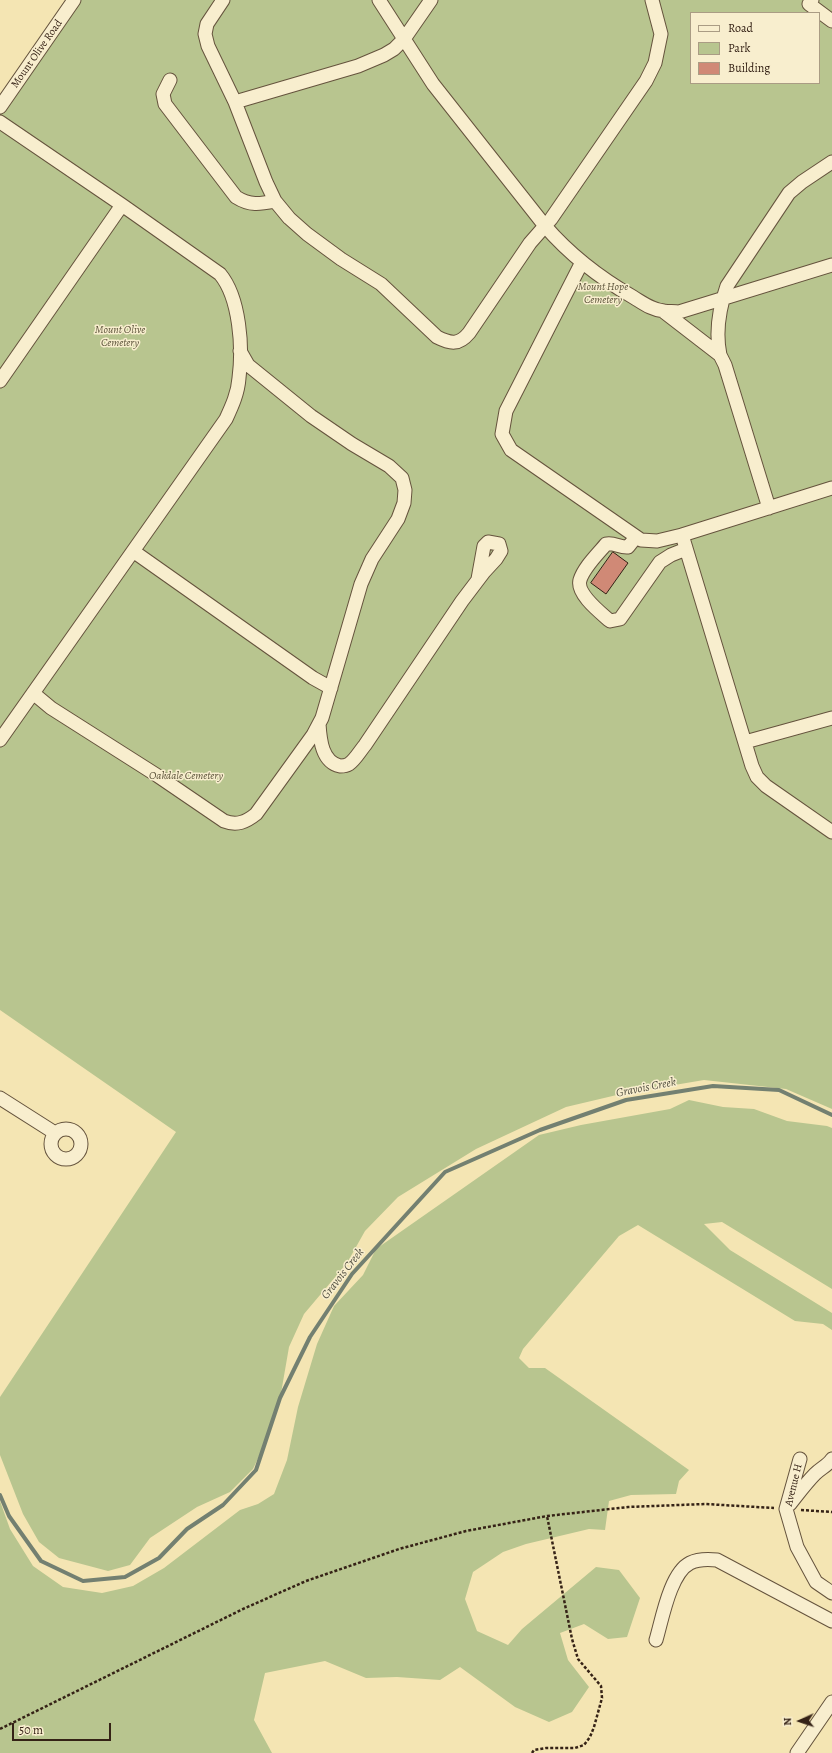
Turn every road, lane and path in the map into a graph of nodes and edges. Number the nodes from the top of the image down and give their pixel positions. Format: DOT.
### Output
graph roads {
  1 [pos="74,0"];
  2 [pos="224,0"];
  3 [pos="379,0"];
  4 [pos="431,0"];
  5 [pos="652,0"];
  6 [pos="812,0"];
  7 [pos="820,12"];
  8 [pos="820,12"];
  9 [pos="832,21"];
  10 [pos="404,39"];
  11 [pos="170,80"];
  12 [pos="235,102"];
  13 [pos="0,107"];
  14 [pos="0,122"];
  15 [pos="832,162"];
  16 [pos="275,201"];
  17 [pos="122,205"];
  18 [pos="544,226"];
  19 [pos="582,262"];
  20 [pos="832,265"];
  21 [pos="722,299"];
  22 [pos="663,311"];
  23 [pos="240,351"];
  24 [pos="720,355"];
  25 [pos="0,381"];
  26 [pos="832,488"];
  27 [pos="769,508"];
  28 [pos="682,534"];
  29 [pos="636,537"];
  30 [pos="686,549"];
  31 [pos="133,551"];
  32 [pos="478,579"];
  33 [pos="331,688"];
  34 [pos="33,693"];
  35 [pos="832,718"];
  36 [pos="319,724"];
  37 [pos="0,740"];
  38 [pos="745,742"];
  39 [pos="832,832"];
  40 [pos="0,1098"];
  41 [pos="55,1133"];
  42 [pos="800,1459"];
  43 [pos="830,1464"];
  44 [pos="786,1509"];
  45 [pos="832,1512"];
  46 [pos="547,1516"];
  47 [pos="832,1592"];
  48 [pos="832,1621"];
  49 [pos="656,1640"];
  50 [pos="832,1702"];
  51 [pos="0,1728"];
  52 [pos="532,1753"];
  53 [pos="797,1753"];
  1 -- 13 [label="street, Mount Olive Road"];
  2 -- 12 [label="street"];
  3 -- 10 [label="street"];
  4 -- 10 [label="street"];
  5 -- 18 [label="street"];
  6 -- 8 [label="street"];
  7 -- 9 [label="street"];
  10 -- 12 [label="street"];
  10 -- 18 [label="street"];
  11 -- 16 [label="street"];
  12 -- 16 [label="street"];
  14 -- 17 [label="street"];
  15 -- 21 [label="street"];
  16 -- 18 [label="street"];
  17 -- 23 [label="street"];
  17 -- 25 [label="street"];
  18 -- 19 [label="street"];
  19 -- 22 [label="street"];
  19 -- 29 [label="street"];
  20 -- 21 [label="street"];
  21 -- 22 [label="street"];
  21 -- 24 [label="street"];
  22 -- 24 [label="street"];
  23 -- 31 [label="street"];
  23 -- 33 [label="street"];
  24 -- 27 [label="street"];
  26 -- 27 [label="street"];
  27 -- 28 [label="street"];
  28 -- 29 [label="street"];
  28 -- 30 [label="street"];
  29 -- 30 [label="street"];
  30 -- 38 [label="street"];
  31 -- 33 [label="street"];
  31 -- 34 [label="street"];
  32 -- 36 [label="street"];
  33 -- 36 [label="street"];
  34 -- 36 [label="street"];
  34 -- 37 [label="street"];
  35 -- 38 [label="street"];
  38 -- 39 [label="street"];
  40 -- 41 [label="street"];
  42 -- 44 [label="street, Avenue H"];
  43 -- 44 [label="street"];
  44 -- 45 [label="path"];
  44 -- 46 [label="path"];
  44 -- 47 [label="street, Avenue H"];
  46 -- 51 [label="path"];
  46 -- 52 [label="path"];
  48 -- 49 [label="street"];
  50 -- 53 [label="street"];
}
